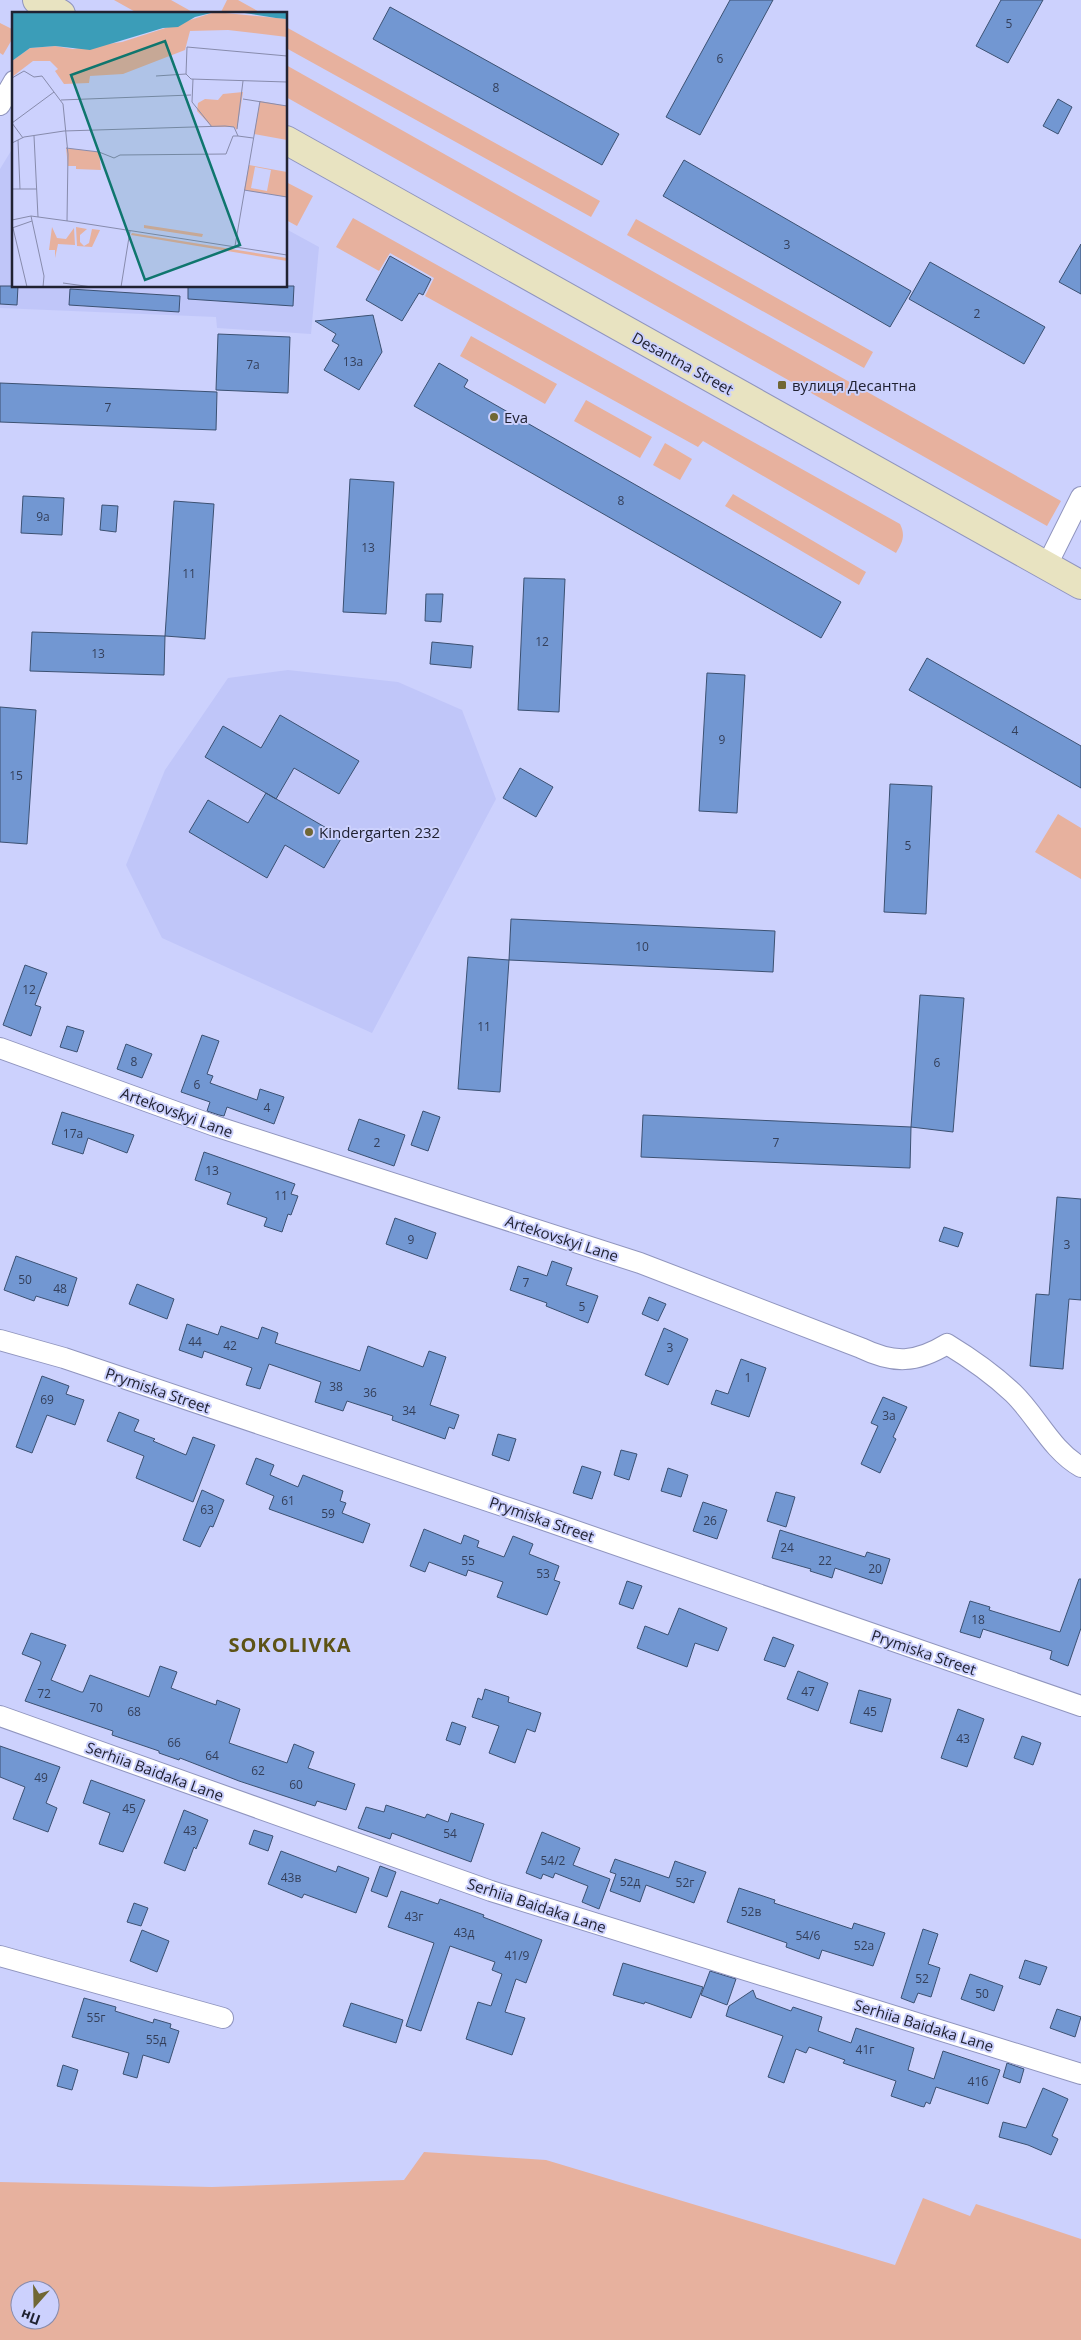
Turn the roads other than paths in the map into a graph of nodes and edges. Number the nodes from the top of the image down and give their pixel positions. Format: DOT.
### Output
graph roads {
  1 [pos="12,84"];
  2 [pos="0,105"];
  3 [pos="288,141"];
  4 [pos="1081,497"];
  5 [pos="1046,567"];
  6 [pos="1081,585"];
  7 [pos="0,1048"];
  8 [pos="0,1340"];
  9 [pos="1081,1467"];
  10 [pos="1081,1706"];
  11 [pos="0,1716"];
  12 [pos="0,1956"];
  13 [pos="223,2018"];
  14 [pos="1081,2074"];
  1 -- 2 [label="street"];
  3 -- 5 [label="main road, Desantna Street"];
  4 -- 5 [label="street"];
  5 -- 6 [label="main road, Desantna Street"];
  7 -- 9 [label="street, Artekovskyi Lane"];
  8 -- 10 [label="street, Prymiska Street"];
  11 -- 14 [label="street, Serhiia Baidaka Lane"];
  12 -- 13 [label="street"];
}
